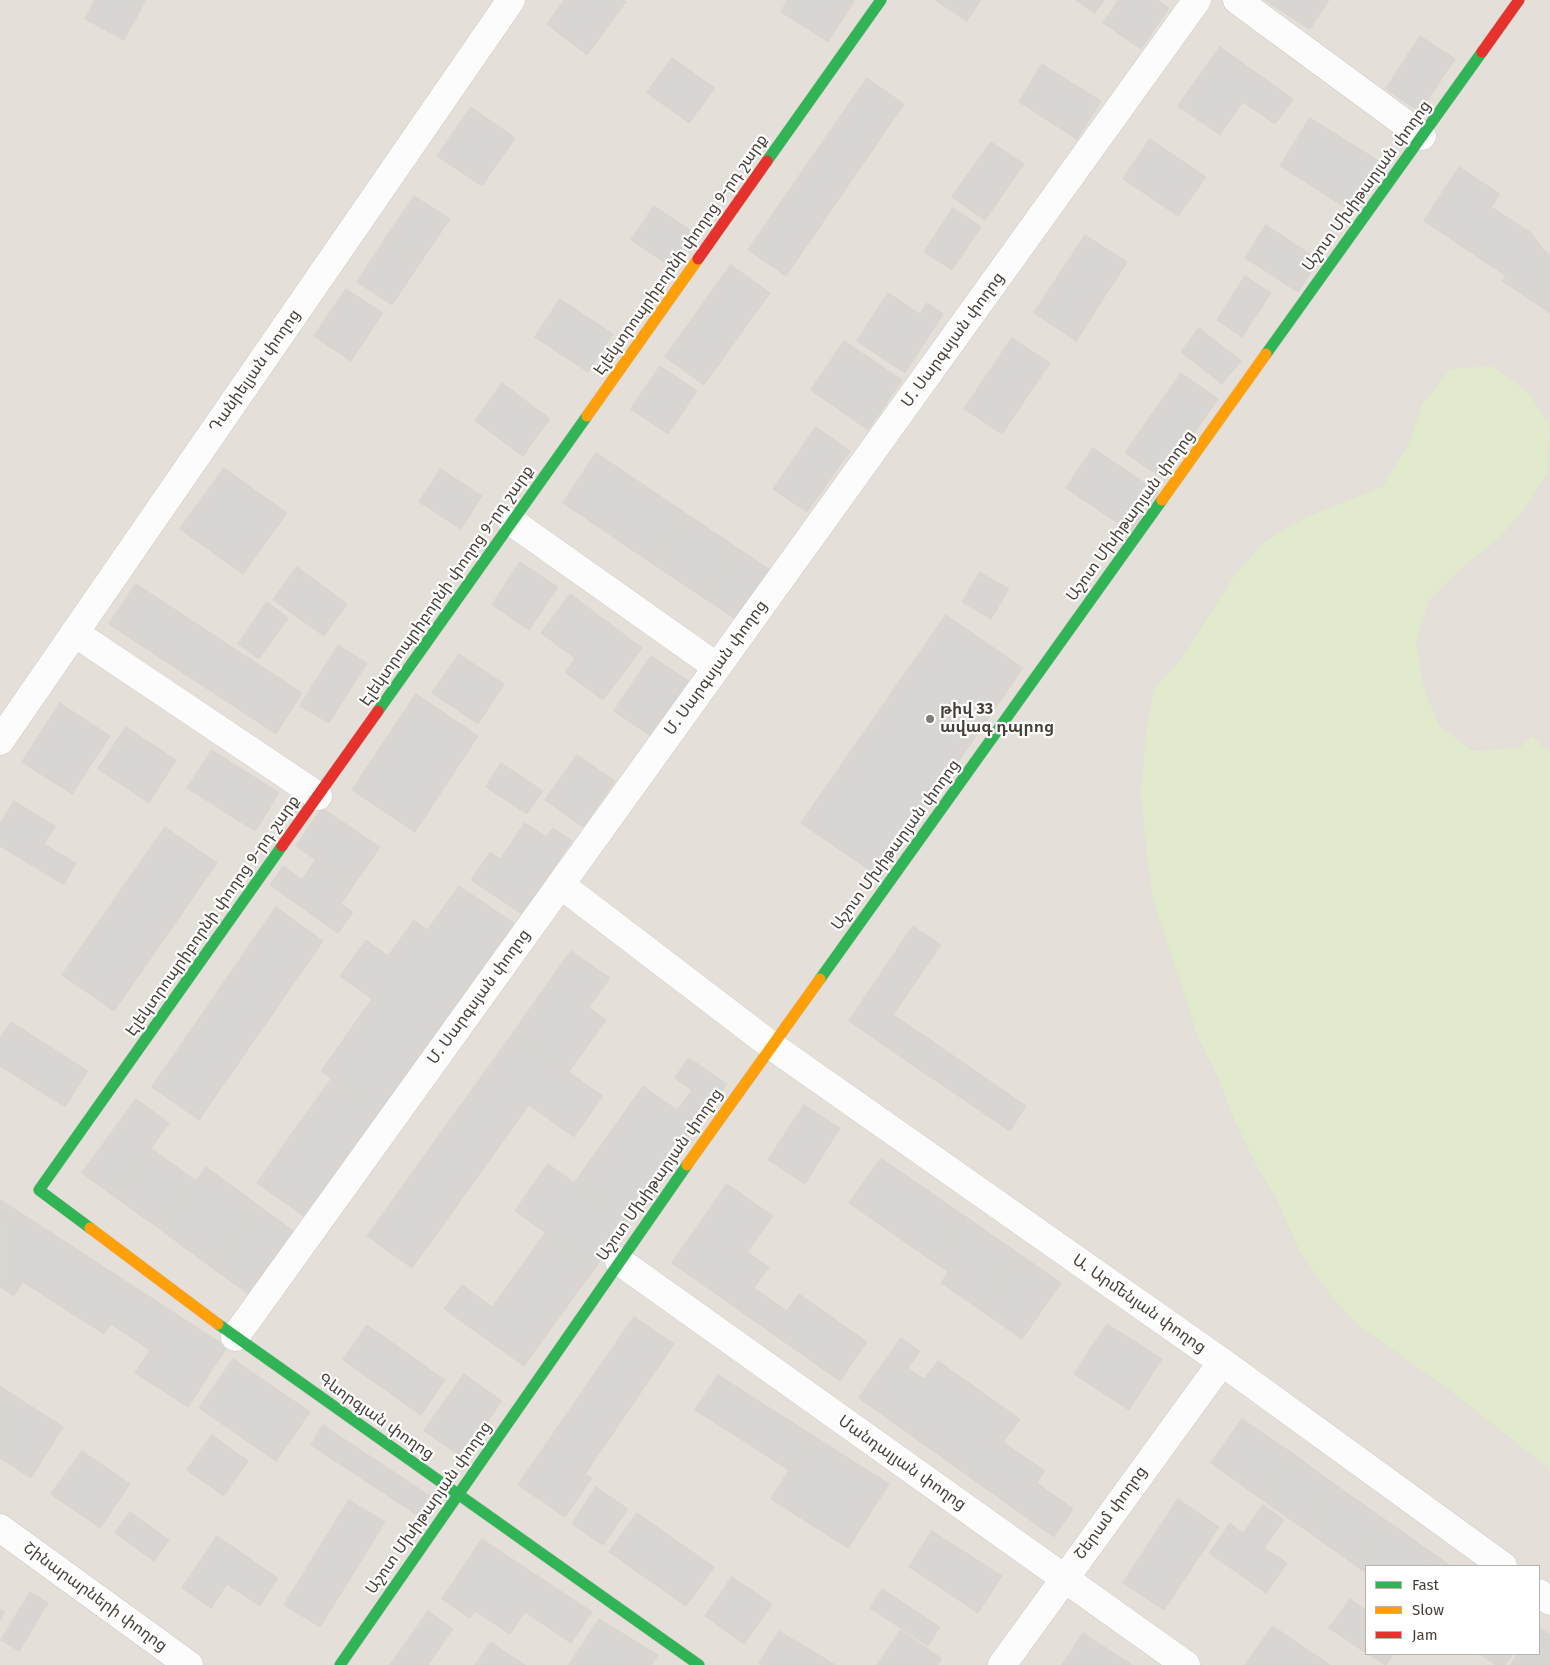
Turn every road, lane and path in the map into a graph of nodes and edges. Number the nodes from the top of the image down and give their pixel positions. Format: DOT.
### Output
graph roads {
  1 [pos="511,0"];
  2 [pos="881,0"];
  3 [pos="1197,0"];
  4 [pos="1237,0"];
  5 [pos="1519,0"];
  6 [pos="1422,136"];
  7 [pos="512,522"];
  8 [pos="75,633"];
  9 [pos="717,668"];
  10 [pos="0,741"];
  11 [pos="318,796"];
  12 [pos="561,885"];
  13 [pos="772,1046"];
  14 [pos="39,1190"];
  15 [pos="619,1261"];
  16 [pos="236,1337"];
  17 [pos="1222,1362"];
  18 [pos="458,1496"];
  19 [pos="0,1528"];
  20 [pos="1502,1565"];
  21 [pos="1064,1578"];
  22 [pos="1540,1593"];
  23 [pos="1550,1601"];
  24 [pos="189,1665"];
  25 [pos="340,1665"];
  26 [pos="699,1665"];
  27 [pos="1002,1665"];
  28 [pos="1186,1665"];
  1 -- 8 [label="street, Դանիելյան փողոց"];
  2 -- 7 [label="street, Էլեկտրոպրիբորնի փողոց 9-րդ շարք"];
  3 -- 9 [label="street, Մ. Սարգսյան փողոց"];
  4 -- 6 [label="street"];
  5 -- 6 [label="street, Աշոտ Մխիթարյան փողոց"];
  6 -- 13 [label="street, Աշոտ Մխիթարյան փողոց"];
  7 -- 9 [label="street"];
  7 -- 11 [label="street, Էլեկտրոպրիբորնի փողոց 9-րդ շարք"];
  8 -- 10 [label="street, Դանիելյան փողոց"];
  8 -- 11 [label="street"];
  9 -- 12 [label="street, Մ. Սարգսյան փողոց"];
  11 -- 14 [label="street, Էլեկտրոպրիբորնի փողոց 9-րդ շարք"];
  12 -- 13 [label="street, Ա. Արմենյան փողոց"];
  12 -- 16 [label="street, Մ. Սարգսյան փողոց"];
  13 -- 15 [label="street, Աշոտ Մխիթարյան փողոց"];
  13 -- 17 [label="street, Ա. Արմենյան փողոց"];
  14 -- 16 [label="street, Գևորգյան փողոց"];
  15 -- 18 [label="street, Աշոտ Մխիթարյան փողոց"];
  15 -- 21 [label="street, Մանդալյան փողոց"];
  16 -- 18 [label="street, Գևորգյան փողոց"];
  17 -- 20 [label="street, Ա. Արմենյան փողոց"];
  17 -- 21 [label="street, Շերամ փողոց"];
  18 -- 25 [label="street, Աշոտ Մխիթարյան փողոց"];
  18 -- 26 [label="street, Գևորգյան փողոց"];
  19 -- 24 [label="street, Շինարարների փողոց"];
  21 -- 27 [label="street, Շերամ փողոց"];
  21 -- 28 [label="street, Մանդալյան փողոց"];
  22 -- 23 [label="street"];
}
